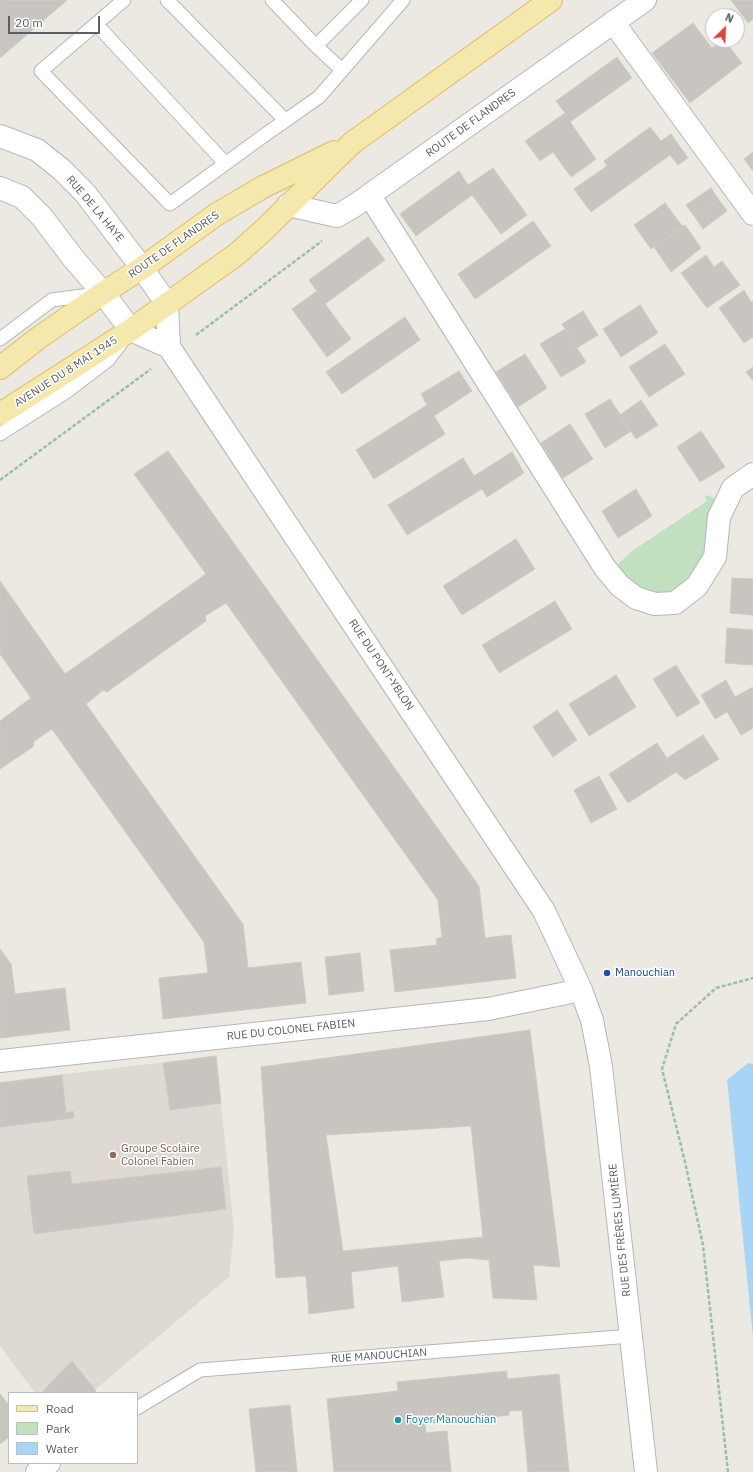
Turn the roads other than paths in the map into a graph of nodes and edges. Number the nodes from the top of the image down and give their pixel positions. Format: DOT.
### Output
graph roads {
  1 [pos="124,0"];
  2 [pos="167,0"];
  3 [pos="272,0"];
  4 [pos="362,0"];
  5 [pos="403,0"];
  6 [pos="551,0"];
  7 [pos="645,0"];
  8 [pos="613,22"];
  9 [pos="96,24"];
  10 [pos="316,46"];
  11 [pos="342,70"];
  12 [pos="285,120"];
  13 [pos="0,136"];
  14 [pos="352,143"];
  15 [pos="225,163"];
  16 [pos="0,188"];
  17 [pos="370,196"];
  18 [pos="288,205"];
  19 [pos="753,214"];
  20 [pos="142,268"];
  21 [pos="103,293"];
  22 [pos="167,304"];
  23 [pos="131,330"];
  24 [pos="0,339"];
  25 [pos="169,347"];
  26 [pos="0,368"];
  27 [pos="0,414"];
  28 [pos="0,434"];
  29 [pos="753,474"];
  30 [pos="581,990"];
  31 [pos="0,1061"];
  32 [pos="631,1336"];
  33 [pos="138,1407"];
  34 [pos="48,1464"];
  35 [pos="36,1472"];
  36 [pos="646,1472"];
  1 -- 9 [label="lane"];
  2 -- 12 [label="lane"];
  3 -- 10 [label="lane"];
  4 -- 10 [label="lane"];
  5 -- 11 [label="lane"];
  6 -- 14 [label="main road, ROUTE DE FLANDRES"];
  7 -- 8 [label="street, ROUTE DE FLANDRES"];
  8 -- 17 [label="street, ROUTE DE FLANDRES"];
  8 -- 19 [label="street"];
  9 -- 15 [label="lane"];
  9 -- 15 [label="lane"];
  10 -- 11 [label="lane"];
  11 -- 12 [label="lane"];
  12 -- 15 [label="lane"];
  13 -- 20 [label="street, RUE DE LA HAYE"];
  14 -- 18 [label="main road, ROUTE DE FLANDRES"];
  14 -- 20 [label="main road, ROUTE DE FLANDRES"];
  16 -- 21 [label="street"];
  17 -- 18 [label="street, ROUTE DE FLANDRES"];
  17 -- 29 [label="street"];
  18 -- 22 [label="main road, ROUTE DE FLANDRES"];
  20 -- 21 [label="main road, ROUTE DE FLANDRES"];
  20 -- 22 [label="street"];
  21 -- 23 [label="street"];
  21 -- 24 [label="lane"];
  21 -- 26 [label="main road"];
  22 -- 23 [label="main road, ROUTE DE FLANDRES"];
  22 -- 25 [label="street"];
  23 -- 25 [label="street"];
  23 -- 27 [label="main road, AVENUE DU 8 MAI 1945"];
  23 -- 28 [label="lane"];
  25 -- 30 [label="street, RUE DU PONT-YBLON"];
  30 -- 31 [label="street, RUE DU COLONEL FABIEN"];
  30 -- 32 [label="street, RUE DES FRÈRES LUMIÈRE"];
  32 -- 33 [label="lane, RUE MANOUCHIAN"];
  32 -- 36 [label="street, RUE DES FRÈRES LUMIÈRE"];
  34 -- 35 [label="street"];
}
